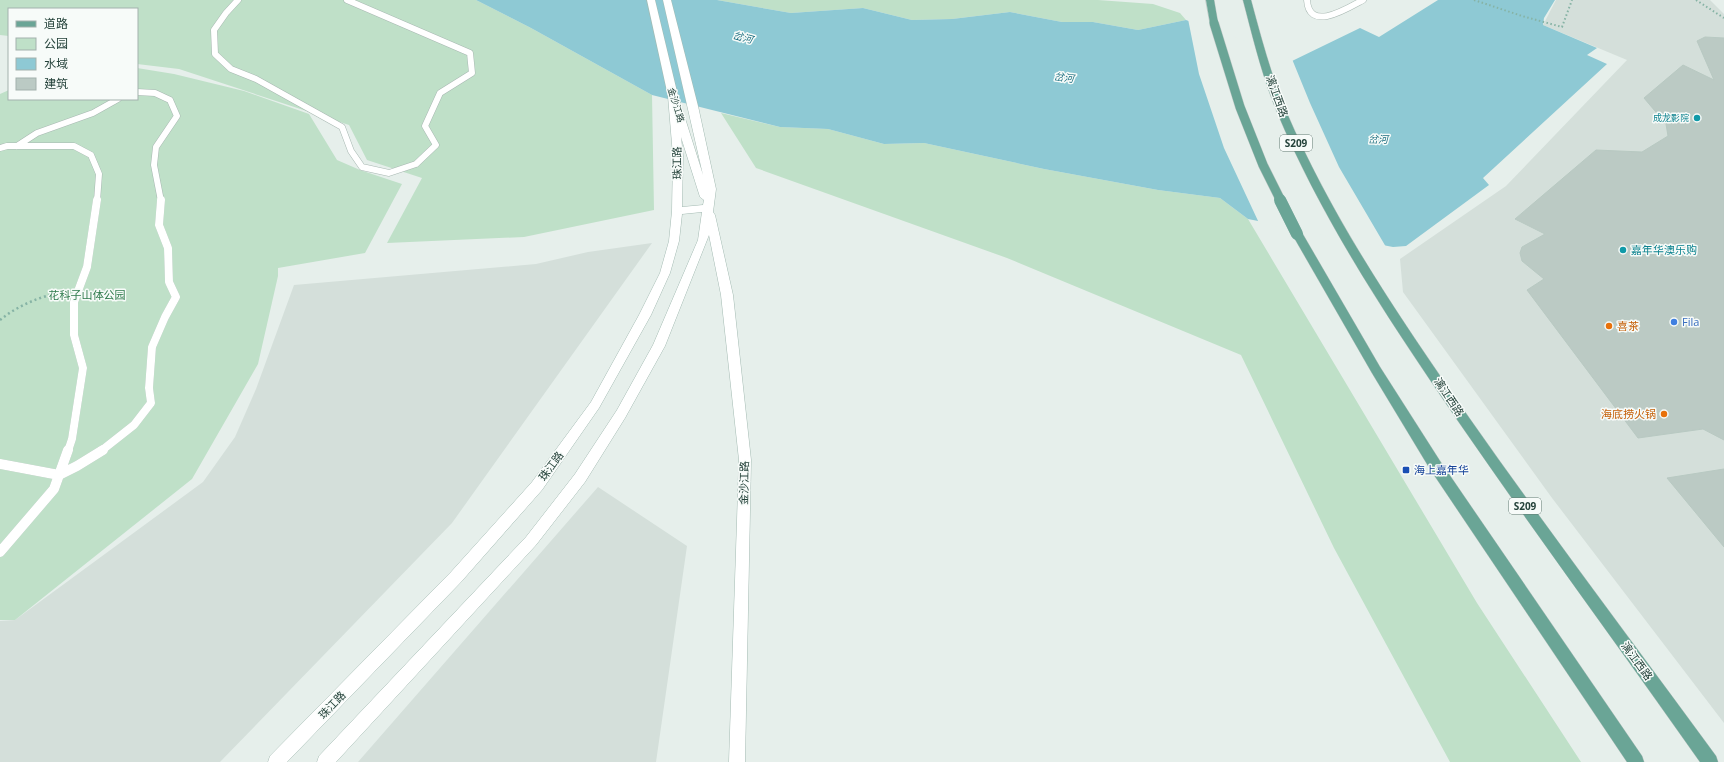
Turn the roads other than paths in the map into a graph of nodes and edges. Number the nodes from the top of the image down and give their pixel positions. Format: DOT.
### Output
graph roads {
  1 [pos="238,0"];
  2 [pos="349,0"];
  3 [pos="651,0"];
  4 [pos="667,0"];
  5 [pos="1210,0"];
  6 [pos="1247,0"];
  7 [pos="1306,0"];
  8 [pos="1346,0"];
  9 [pos="1363,0"];
  10 [pos="1353,5"];
  11 [pos="138,92"];
  12 [pos="672,96"];
  13 [pos="116,100"];
  14 [pos="16,146"];
  15 [pos="0,148"];
  16 [pos="709,208"];
  17 [pos="678,211"];
  18 [pos="0,464"];
  19 [pos="59,475"];
  20 [pos="0,552"];
  21 [pos="276,762"];
  22 [pos="325,762"];
  23 [pos="736,762"];
  24 [pos="1636,762"];
  25 [pos="1710,762"];
  1 -- 2 [label="lane"];
  3 -- 12 [label="main road, 金沙江路"];
  4 -- 16 [label="main road, 金沙江路"];
  5 -- 24 [label="main road, bridge"];
  6 -- 25 [label="main road, 漓江西路 / S209"];
  7 -- 10 [label="lane"];
  8 -- 10 [label="lane"];
  9 -- 10 [label="lane"];
  11 -- 19 [label="lane"];
  12 -- 16 [label="main road, 金沙江路"];
  12 -- 17 [label="main road, 珠江路"];
  13 -- 14 [label="lane"];
  14 -- 15 [label="lane"];
  14 -- 19 [label="lane"];
  16 -- 17 [label="main road"];
  16 -- 22 [label="main road"];
  16 -- 23 [label="main road, 金沙江路"];
  17 -- 21 [label="main road, 珠江路"];
  18 -- 19 [label="lane"];
  19 -- 20 [label="lane"];
}
